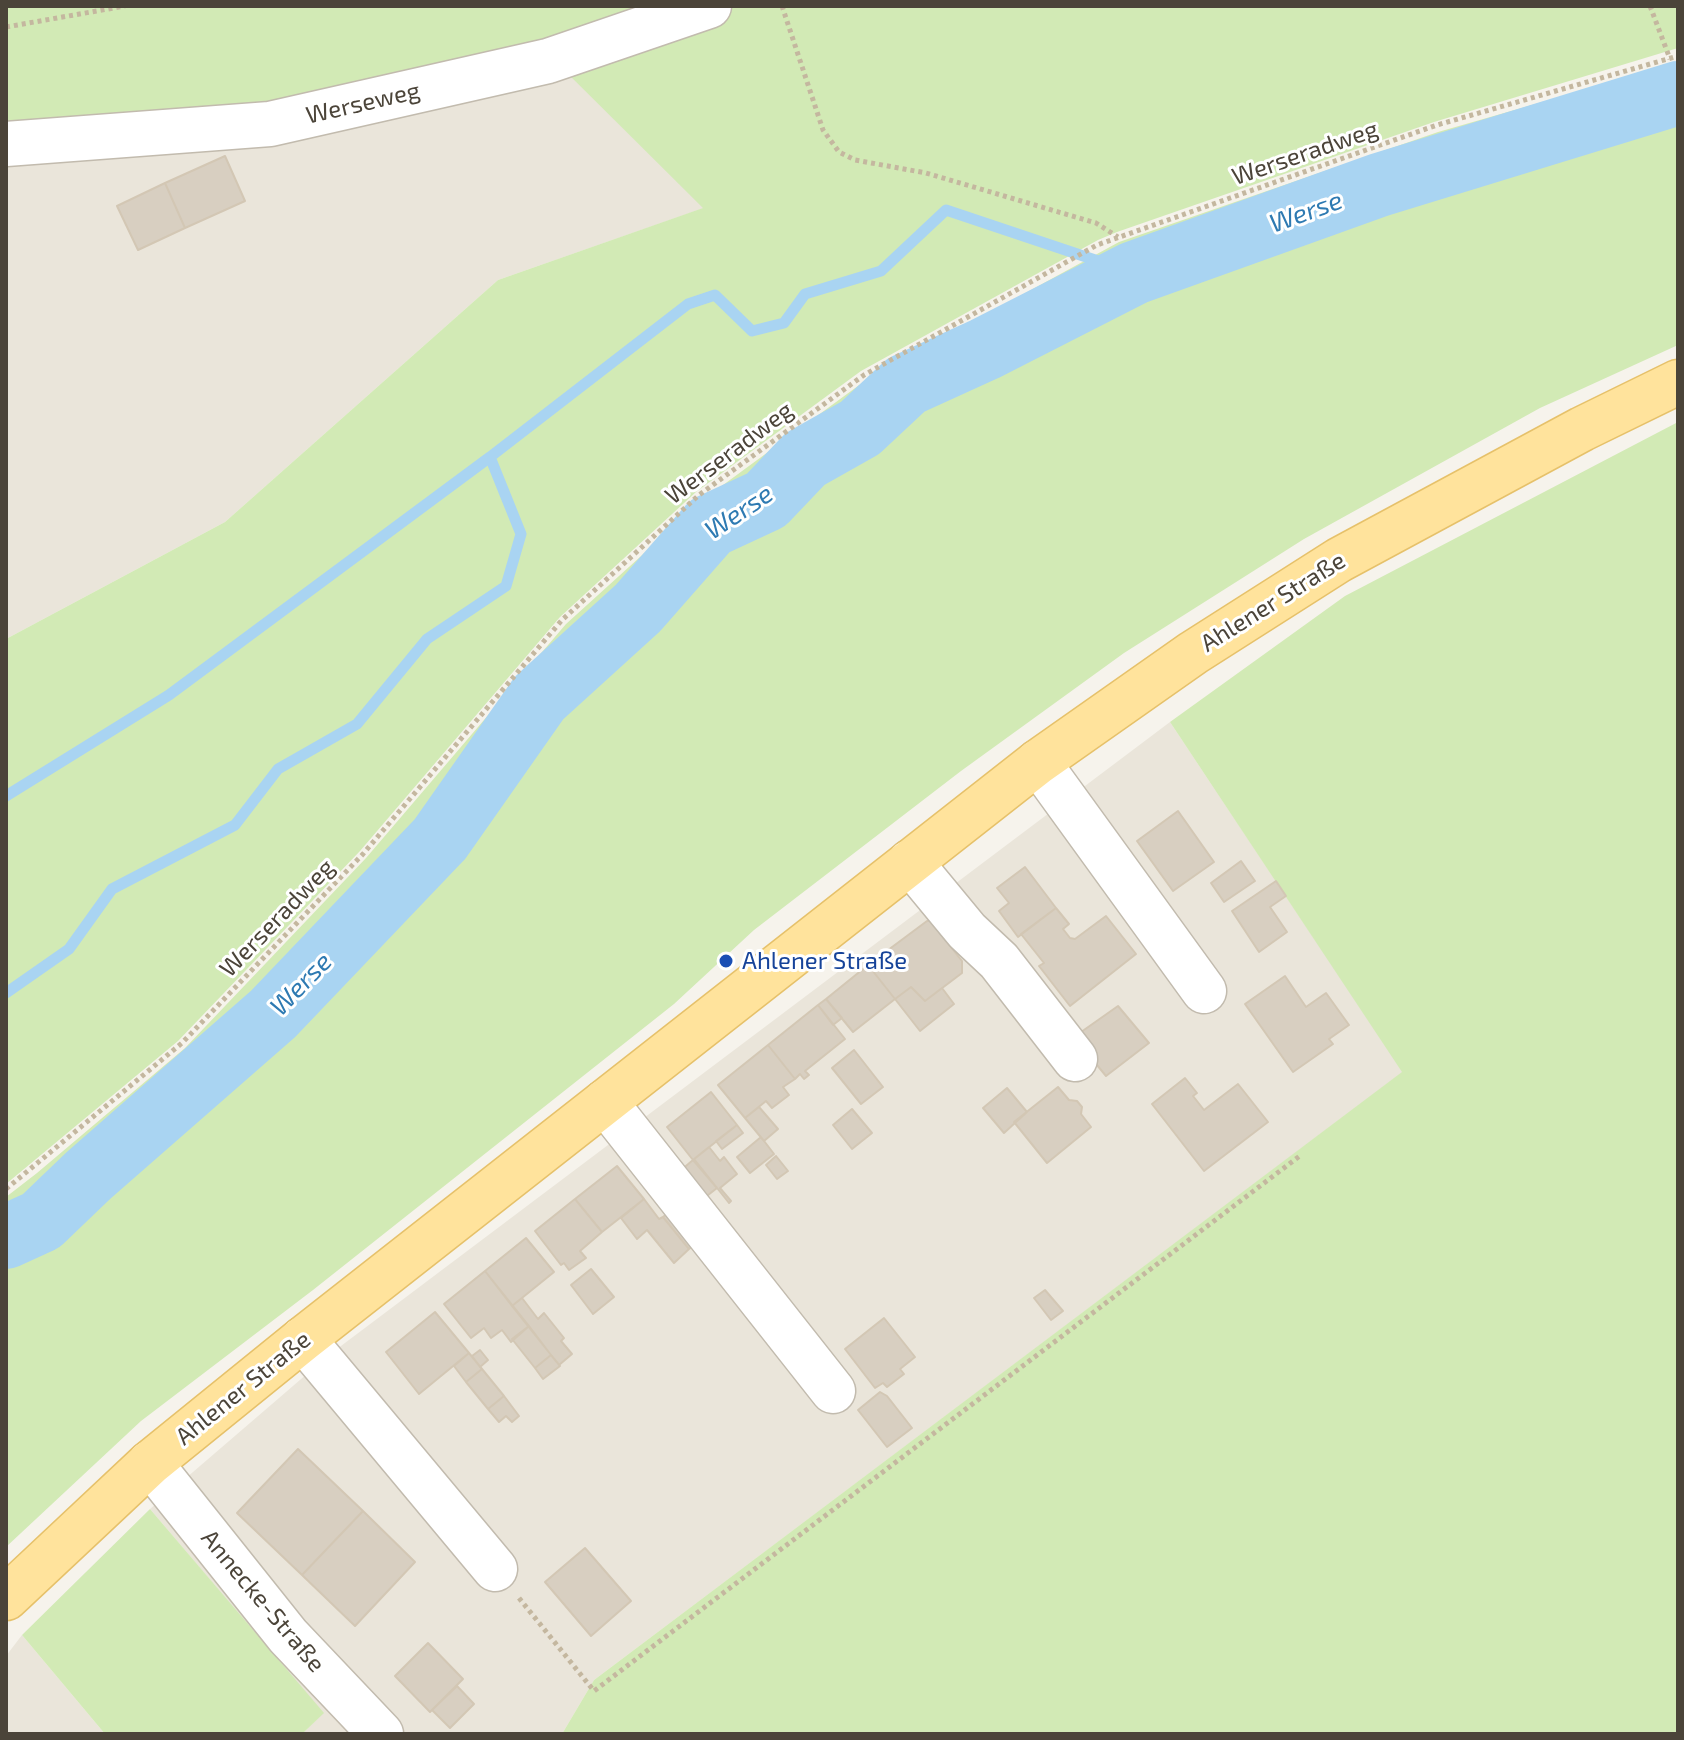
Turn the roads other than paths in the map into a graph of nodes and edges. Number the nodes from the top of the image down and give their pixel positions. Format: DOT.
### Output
graph roads {
  1 [pos="709,6"];
  2 [pos="6,144"];
  3 [pos="1678,382"];
  4 [pos="1038,762"];
  5 [pos="910,862"];
  6 [pos="1204,991"];
  7 [pos="1075,1059"];
  8 [pos="605,1102"];
  9 [pos="303,1339"];
  10 [pos="833,1391"];
  11 [pos="150,1463"];
  12 [pos="495,1569"];
  13 [pos="6,1598"];
  14 [pos="381,1734"];
  1 -- 2 [label="street, Werseweg"];
  3 -- 4 [label="main road, Ahlener Straße"];
  4 -- 5 [label="main road, Ahlener Straße"];
  4 -- 6 [label="street"];
  5 -- 7 [label="street"];
  5 -- 8 [label="main road, Ahlener Straße"];
  8 -- 9 [label="main road, Ahlener Straße"];
  8 -- 10 [label="street"];
  9 -- 11 [label="main road, Ahlener Straße"];
  9 -- 12 [label="street"];
  11 -- 13 [label="main road, Ahlener Straße"];
  11 -- 14 [label="street, Annecke-Straße"];
}
